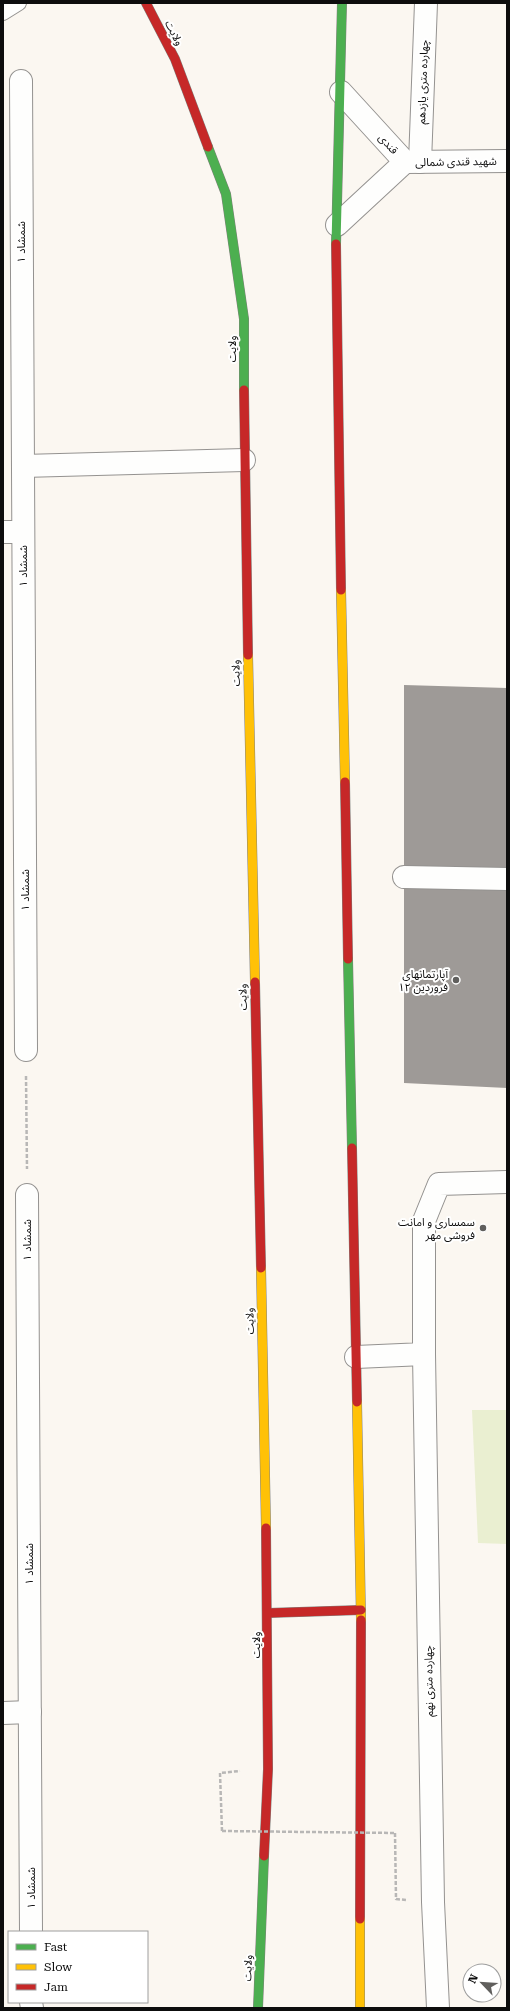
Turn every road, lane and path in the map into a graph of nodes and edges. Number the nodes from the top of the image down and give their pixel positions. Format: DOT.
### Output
graph roads {
  1 [pos="19,3"];
  2 [pos="146,3"];
  3 [pos="342,3"];
  4 [pos="426,3"];
  5 [pos="3,13"];
  6 [pos="21,81"];
  7 [pos="341,92"];
  8 [pos="507,161"];
  9 [pos="413,162"];
  10 [pos="337,225"];
  11 [pos="244,460"];
  12 [pos="23,466"];
  13 [pos="13,532"];
  14 [pos="404,877"];
  15 [pos="507,879"];
  16 [pos="26,1050"];
  17 [pos="507,1182"];
  18 [pos="27,1196"];
  19 [pos="424,1354"];
  20 [pos="356,1357"];
  21 [pos="360,1610"];
  22 [pos="268,1613"];
  23 [pos="30,1712"];
  24 [pos="3,1713"];
  25 [pos="220,1772"];
  26 [pos="396,1899"];
  27 [pos="31,1931"];
  28 [pos="258,2008"];
  29 [pos="360,2008"];
  30 [pos="438,2008"];
  1 -- 5 [label="lane"];
  2 -- 11 [label="main road, ولایت"];
  3 -- 7 [label="main road"];
  4 -- 9 [label="street, چهارده متری یازدهم"];
  6 -- 12 [label="street, شمشاد ۱"];
  7 -- 9 [label="street, قندی"];
  7 -- 10 [label="main road"];
  8 -- 9 [label="street, شهید قندی شمالی"];
  9 -- 10 [label="street, قندی"];
  10 -- 20 [label="main road"];
  11 -- 12 [label="street"];
  11 -- 22 [label="main road, ولایت"];
  12 -- 13 [label="street, شمشاد ۱"];
  13 -- 16 [label="street, شمشاد ۱"];
  14 -- 15 [label="street"];
  16 -- 18 [label="path"];
  17 -- 19 [label="street, چهارده متری نهم"];
  18 -- 23 [label="street, شمشاد ۱"];
  19 -- 20 [label="street"];
  19 -- 30 [label="street, چهارده متری نهم"];
  20 -- 21 [label="main road"];
  21 -- 22 [label="main road"];
  21 -- 29 [label="main road"];
  22 -- 28 [label="main road, ولایت"];
  23 -- 24 [label="street"];
  23 -- 27 [label="street, شمشاد ۱"];
  25 -- 26 [label="path, bridge"];
}
